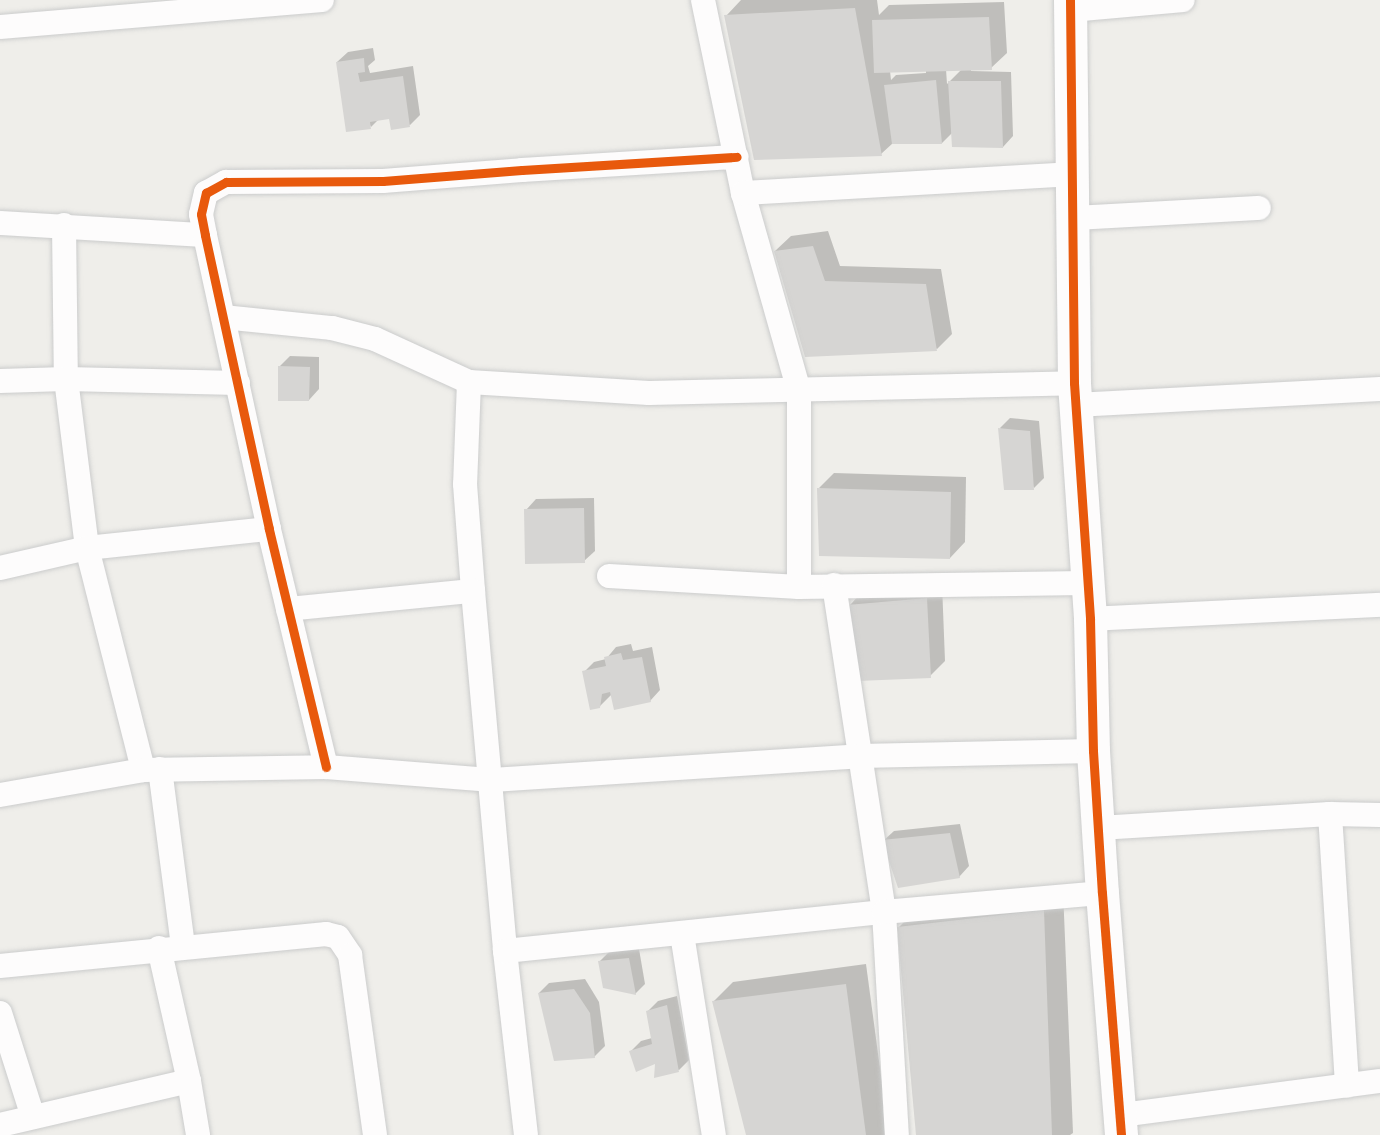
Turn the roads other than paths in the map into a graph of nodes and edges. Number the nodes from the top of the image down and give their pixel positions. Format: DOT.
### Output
graph roads {
  1 [pos="322,0"];
  2 [pos="703,0"];
  3 [pos="1183,0"];
  4 [pos="1070,5"];
  5 [pos="0,27"];
  6 [pos="737,157"];
  7 [pos="1070,174"];
  8 [pos="744,194"];
  9 [pos="1259,208"];
  10 [pos="1073,218"];
  11 [pos="0,223"];
  12 [pos="64,225"];
  13 [pos="205,235"];
  14 [pos="223,317"];
  15 [pos="66,379"];
  16 [pos="0,381"];
  17 [pos="469,382"];
  18 [pos="238,383"];
  19 [pos="1380,389"];
  20 [pos="799,391"];
  21 [pos="1075,394"];
  22 [pos="269,529"];
  23 [pos="87,548"];
  24 [pos="0,568"];
  25 [pos="609,576"];
  26 [pos="1086,584"];
  27 [pos="834,585"];
  28 [pos="799,587"];
  29 [pos="473,591"];
  30 [pos="1380,605"];
  31 [pos="288,609"];
  32 [pos="1090,619"];
  33 [pos="1093,751"];
  34 [pos="859,756"];
  35 [pos="327,767"];
  36 [pos="152,769"];
  37 [pos="492,780"];
  38 [pos="0,795"];
  39 [pos="1330,814"];
  40 [pos="1380,815"];
  41 [pos="1099,828"];
  42 [pos="1102,893"];
  43 [pos="884,912"];
  44 [pos="682,934"];
  45 [pos="171,947"];
  46 [pos="505,951"];
  47 [pos="0,966"];
  48 [pos="0,1013"];
  49 [pos="189,1080"];
  50 [pos="1380,1080"];
  51 [pos="1347,1085"];
  52 [pos="33,1117"];
  53 [pos="0,1125"];
  54 [pos="1121,1125"];
  55 [pos="198,1135"];
  56 [pos="375,1135"];
  57 [pos="526,1135"];
  58 [pos="714,1135"];
  59 [pos="897,1135"];
  1 -- 5 [label="street"];
  2 -- 6 [label="street"];
  3 -- 4 [label="street"];
  4 -- 7 [label="street"];
  6 -- 8 [label="street"];
  6 -- 13 [label="street"];
  7 -- 8 [label="street"];
  7 -- 10 [label="street"];
  8 -- 20 [label="street"];
  9 -- 10 [label="street"];
  10 -- 21 [label="street"];
  11 -- 12 [label="street"];
  12 -- 13 [label="street"];
  12 -- 15 [label="street"];
  13 -- 14 [label="street"];
  14 -- 17 [label="street"];
  14 -- 18 [label="street"];
  15 -- 16 [label="street"];
  15 -- 18 [label="street"];
  15 -- 23 [label="street"];
  17 -- 20 [label="street"];
  17 -- 29 [label="street"];
  18 -- 22 [label="street"];
  19 -- 21 [label="street"];
  20 -- 21 [label="street"];
  20 -- 28 [label="street"];
  21 -- 26 [label="street"];
  22 -- 23 [label="street"];
  22 -- 31 [label="street"];
  23 -- 24 [label="street"];
  23 -- 36 [label="street"];
  25 -- 28 [label="street"];
  26 -- 27 [label="street"];
  26 -- 32 [label="street"];
  27 -- 28 [label="street"];
  27 -- 34 [label="street"];
  29 -- 31 [label="street"];
  29 -- 37 [label="street"];
  30 -- 32 [label="street"];
  31 -- 35 [label="street"];
  32 -- 33 [label="street"];
  33 -- 34 [label="street"];
  33 -- 41 [label="street"];
  34 -- 37 [label="street"];
  34 -- 43 [label="street"];
  35 -- 36 [label="street"];
  35 -- 37 [label="street"];
  36 -- 38 [label="street"];
  36 -- 45 [label="street"];
  37 -- 46 [label="street"];
  39 -- 40 [label="street"];
  39 -- 41 [label="street"];
  39 -- 51 [label="street"];
  41 -- 42 [label="street"];
  42 -- 43 [label="street"];
  42 -- 54 [label="street"];
  43 -- 44 [label="street"];
  43 -- 59 [label="street"];
  44 -- 46 [label="street"];
  44 -- 58 [label="street"];
  45 -- 47 [label="street"];
  45 -- 49 [label="street"];
  45 -- 56 [label="street"];
  46 -- 57 [label="street"];
  48 -- 52 [label="street"];
  49 -- 52 [label="street"];
  49 -- 55 [label="street"];
  50 -- 51 [label="street"];
  51 -- 54 [label="street"];
  52 -- 53 [label="street"];
}
